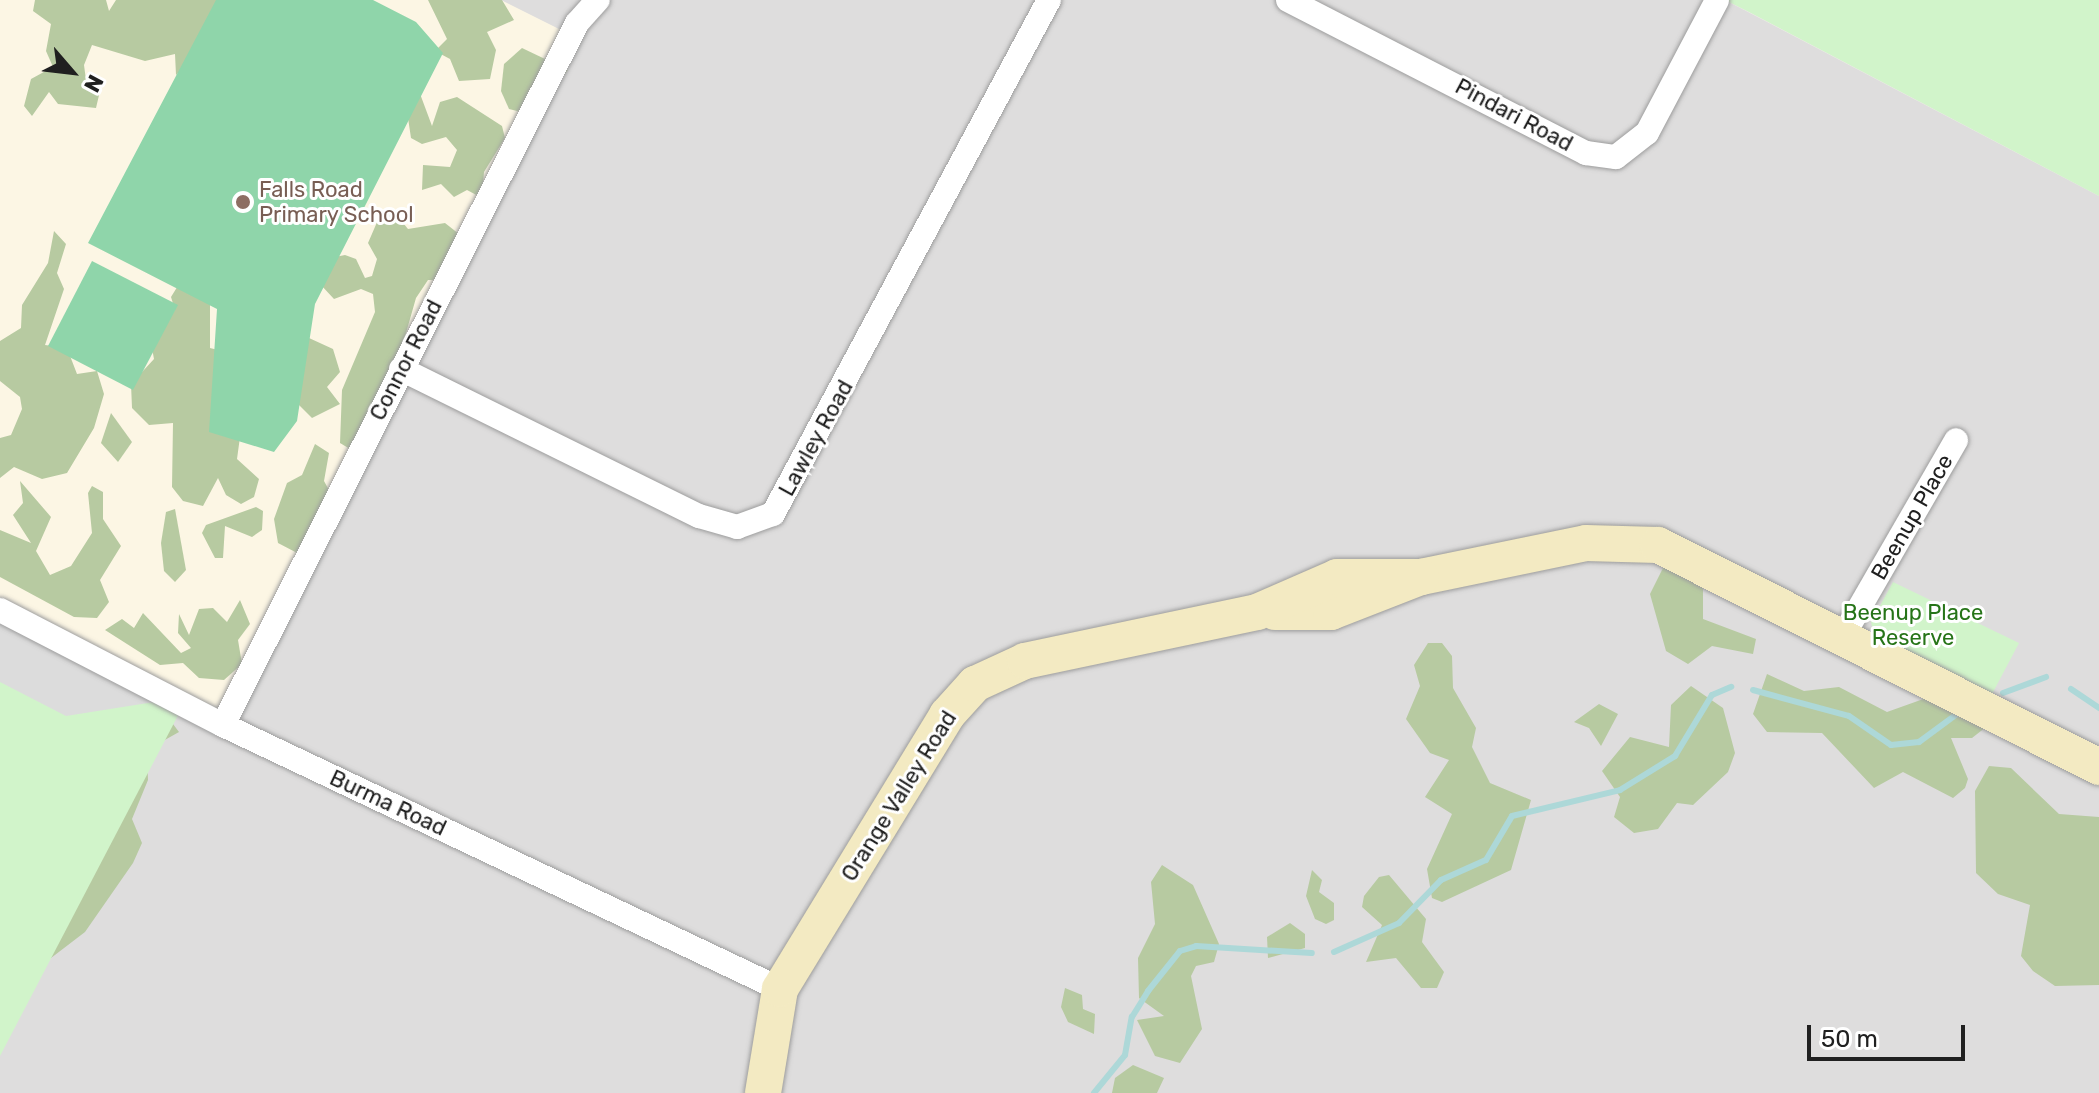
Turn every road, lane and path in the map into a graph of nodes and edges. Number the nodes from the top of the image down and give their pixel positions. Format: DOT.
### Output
graph roads {
  1 [pos="598,0"];
  2 [pos="1049,0"];
  3 [pos="1288,0"];
  4 [pos="1717,0"];
  5 [pos="401,369"];
  6 [pos="1956,440"];
  7 [pos="0,610"];
  8 [pos="1843,636"];
  9 [pos="223,725"];
  10 [pos="2042,742"];
  11 [pos="2099,767"];
  12 [pos="2099,781"];
  13 [pos="780,989"];
  14 [pos="763,1093"];
  1 -- 5 [label="street, Connor Road"];
  2 -- 5 [label="street, Lawley Road"];
  3 -- 4 [label="street, Pindari Road"];
  5 -- 9 [label="street, Connor Road"];
  6 -- 8 [label="street, Beenup Place"];
  7 -- 9 [label="street, Burma Road"];
  8 -- 10 [label="street, Orange Valley Road"];
  8 -- 13 [label="street, Orange Valley Road"];
  9 -- 13 [label="street, Burma Road"];
  10 -- 11 [label="street, Orange Valley Road"];
  10 -- 12 [label="street, Orange Valley Road"];
  13 -- 14 [label="street, Orange Valley Road"];
}
